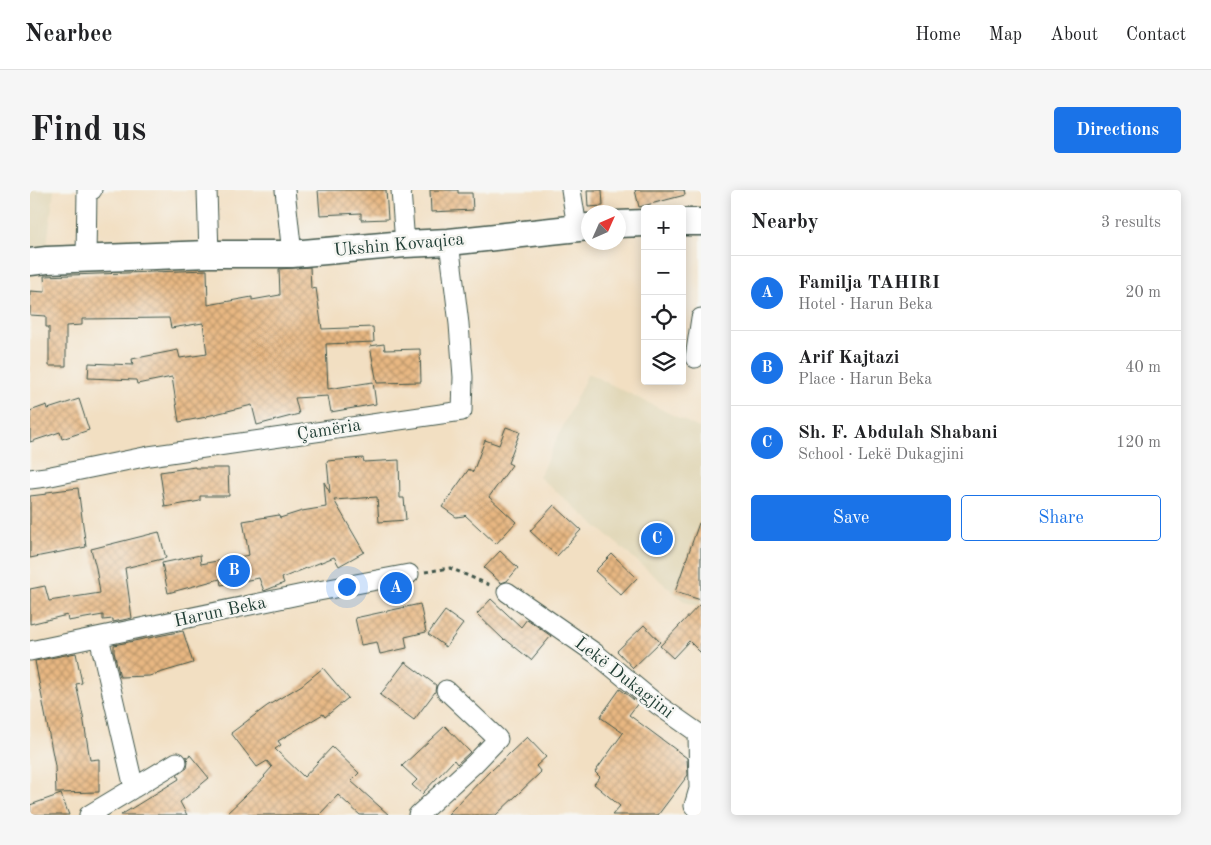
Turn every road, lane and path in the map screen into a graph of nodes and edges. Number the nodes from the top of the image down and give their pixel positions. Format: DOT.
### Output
graph roads {
  1 [pos="92,190"];
  2 [pos="207,190"];
  3 [pos="285,190"];
  4 [pos="401,190"];
  5 [pos="571,190"];
  6 [pos="581,221"];
  7 [pos="686,222"];
  8 [pos="701,222"];
  9 [pos="641,223"];
  10 [pos="626,224"];
  11 [pos="581,227"];
  12 [pos="449,242"];
  13 [pos="405,244"];
  14 [pos="209,254"];
  15 [pos="292,254"];
  16 [pos="86,258"];
  17 [pos="30,262"];
  18 [pos="701,318"];
  19 [pos="695,358"];
  20 [pos="30,479"];
  21 [pos="409,574"];
  22 [pos="507,592"];
  23 [pos="99,637"];
  24 [pos="30,651"];
  25 [pos="446,690"];
  26 [pos="177,762"];
  27 [pos="134,788"];
  28 [pos="701,813"];
  29 [pos="90,815"];
  30 [pos="418,815"];
  1 -- 16 [label="street"];
  2 -- 14 [label="street"];
  3 -- 15 [label="street"];
  4 -- 13 [label="street"];
  5 -- 6 [label="street"];
  7 -- 8 [label="street"];
  9 -- 10 [label="street"];
  11 -- 12 [label="street, Ukshin Kovaqica"];
  12 -- 13 [label="street, Ukshin Kovaqica"];
  12 -- 20 [label="street, Çamëria"];
  13 -- 15 [label="street, Ukshin Kovaqica"];
  14 -- 15 [label="street, Ukshin Kovaqica"];
  14 -- 16 [label="street, Ukshin Kovaqica"];
  16 -- 17 [label="street, Ukshin Kovaqica"];
  18 -- 19 [label="street"];
  21 -- 22 [label="path"];
  21 -- 23 [label="street, Harun Beka"];
  22 -- 28 [label="street, Lekë Dukagjini"];
  23 -- 24 [label="street, Harun Beka"];
  23 -- 27 [label="street"];
  25 -- 30 [label="street"];
  26 -- 27 [label="street"];
  27 -- 29 [label="street"];
}
